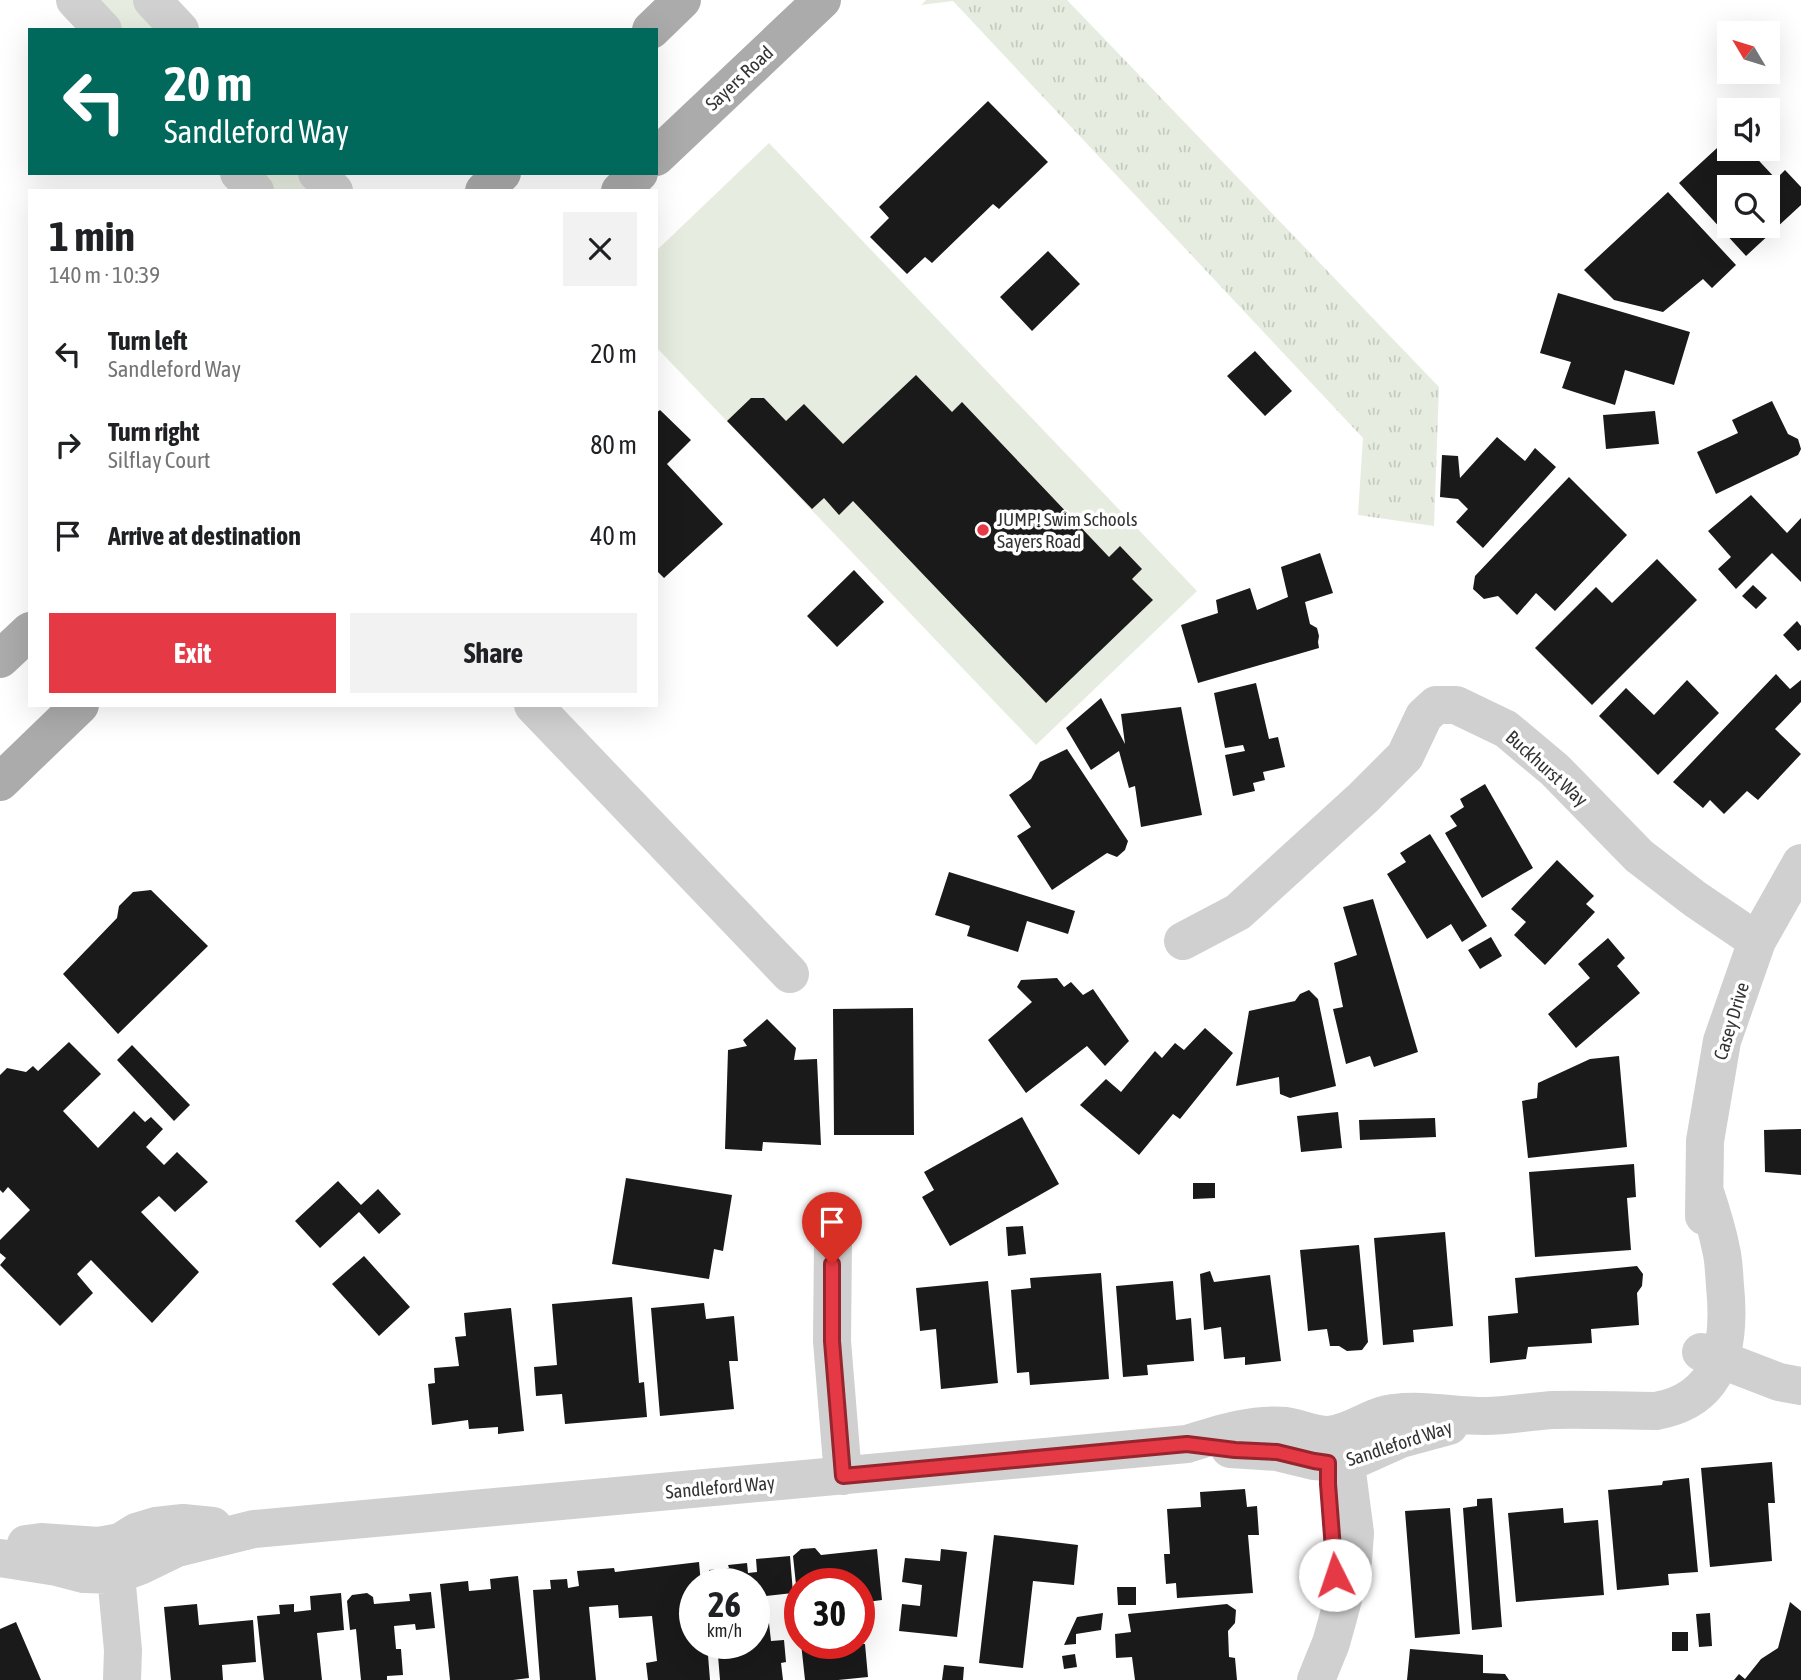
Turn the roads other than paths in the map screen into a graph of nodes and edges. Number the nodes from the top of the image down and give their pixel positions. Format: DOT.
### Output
graph roads {
  1 [pos="75,0"];
  2 [pos="152,0"];
  3 [pos="682,0"];
  4 [pos="822,0"];
  5 [pos="101,28"];
  6 [pos="178,28"];
  7 [pos="653,28"];
  8 [pos="658,155"];
  9 [pos="241,175"];
  10 [pos="319,175"];
  11 [pos="500,175"];
  12 [pos="637,175"];
  13 [pos="253,189"];
  14 [pos="332,189"];
  15 [pos="486,189"];
  16 [pos="622,189"];
  17 [pos="28,633"];
  18 [pos="0,659"];
  19 [pos="78,707"];
  20 [pos="535,707"];
  21 [pos="0,782"];
  22 [pos="1801,863"];
  23 [pos="1758,940"];
  24 [pos="1182,942"];
  25 [pos="790,974"];
  26 [pos="832,1242"];
  27 [pos="1711,1356"];
  28 [pos="1801,1386"];
  29 [pos="1333,1453"];
  30 [pos="843,1476"];
  31 [pos="0,1550"];
  32 [pos="0,1558"];
  33 [pos="103,1565"];
  34 [pos="108,1680"];
  35 [pos="122,1680"];
  36 [pos="1316,1680"];
  1 -- 5 [label="street"];
  2 -- 6 [label="street"];
  3 -- 7 [label="main road"];
  4 -- 8 [label="main road, Sayers Road"];
  9 -- 13 [label="street"];
  10 -- 14 [label="street"];
  11 -- 15 [label="main road"];
  12 -- 16 [label="main road"];
  17 -- 18 [label="main road"];
  19 -- 21 [label="main road"];
  20 -- 25 [label="street"];
  22 -- 23 [label="street, Casey Drive"];
  23 -- 24 [label="street, Buckhurst Way"];
  23 -- 27 [label="street, Casey Drive"];
  26 -- 30 [label="street"];
  27 -- 28 [label="street"];
  27 -- 29 [label="street, Sandleford Way"];
  29 -- 30 [label="street, Sandleford Way"];
  29 -- 36 [label="street"];
  30 -- 33 [label="street, Sandleford Way"];
  31 -- 33 [label="street, Sandleford Way"];
  32 -- 33 [label="street, Sandleford Way"];
  33 -- 34 [label="street"];
  33 -- 35 [label="street"];
}
